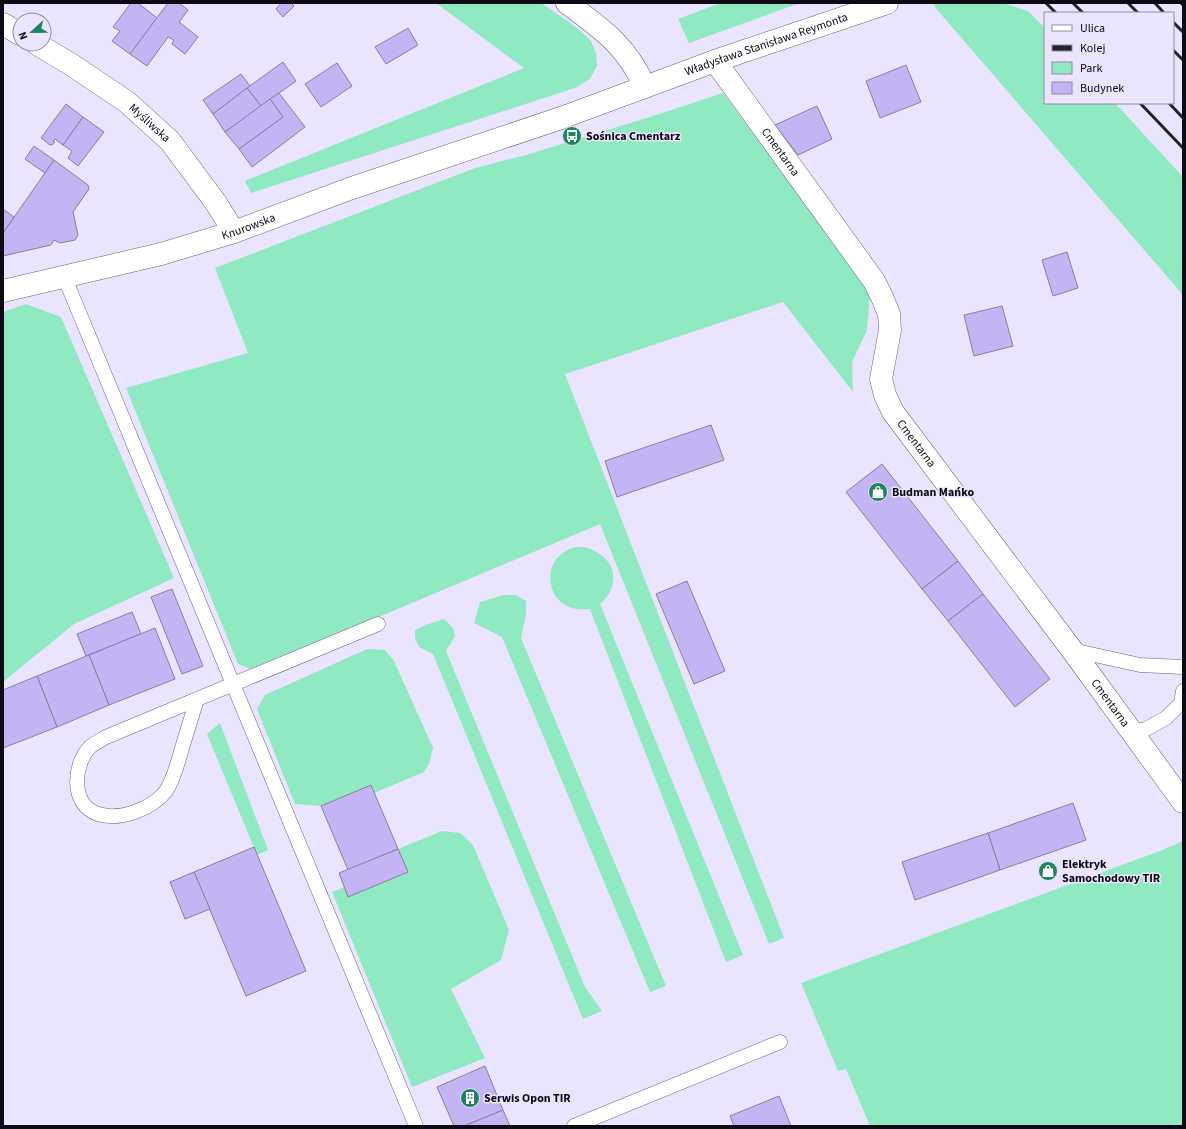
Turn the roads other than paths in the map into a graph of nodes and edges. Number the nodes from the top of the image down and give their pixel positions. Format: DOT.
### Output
graph roads {
  1 [pos="567,3"];
  2 [pos="887,3"];
  3 [pos="3,24"];
  4 [pos="12,29"];
  5 [pos="50,52"];
  6 [pos="715,62"];
  7 [pos="645,87"];
  8 [pos="488,142"];
  9 [pos="234,232"];
  10 [pos="64,276"];
  11 [pos="3,291"];
  12 [pos="378,624"];
  13 [pos="1072,650"];
  14 [pos="1183,667"];
  15 [pos="233,684"];
  16 [pos="1183,691"];
  17 [pos="197,699"];
  18 [pos="1131,732"];
  19 [pos="1183,802"];
  20 [pos="780,1042"];
  21 [pos="416,1126"];
  22 [pos="574,1126"];
  1 -- 7 [label="street"];
  2 -- 6 [label="street, Władysława Stanisława Reymonta"];
  3 -- 4 [label="street"];
  5 -- 9 [label="street, Myśliwska"];
  6 -- 7 [label="street, Władysława Stanisława Reymonta"];
  6 -- 13 [label="street, Cmentarna"];
  7 -- 8 [label="street, Władysława Stanisława Reymonta"];
  8 -- 9 [label="street, Knurowska"];
  9 -- 10 [label="street, Knurowska"];
  10 -- 11 [label="street, Knurowska"];
  10 -- 15 [label="lane"];
  12 -- 15 [label="lane"];
  13 -- 14 [label="lane"];
  13 -- 18 [label="street, Cmentarna"];
  15 -- 17 [label="lane"];
  15 -- 21 [label="lane"];
  16 -- 18 [label="lane"];
  17 -- 17 [label="lane"];
  18 -- 19 [label="street, Cmentarna"];
  20 -- 22 [label="lane"];
}
